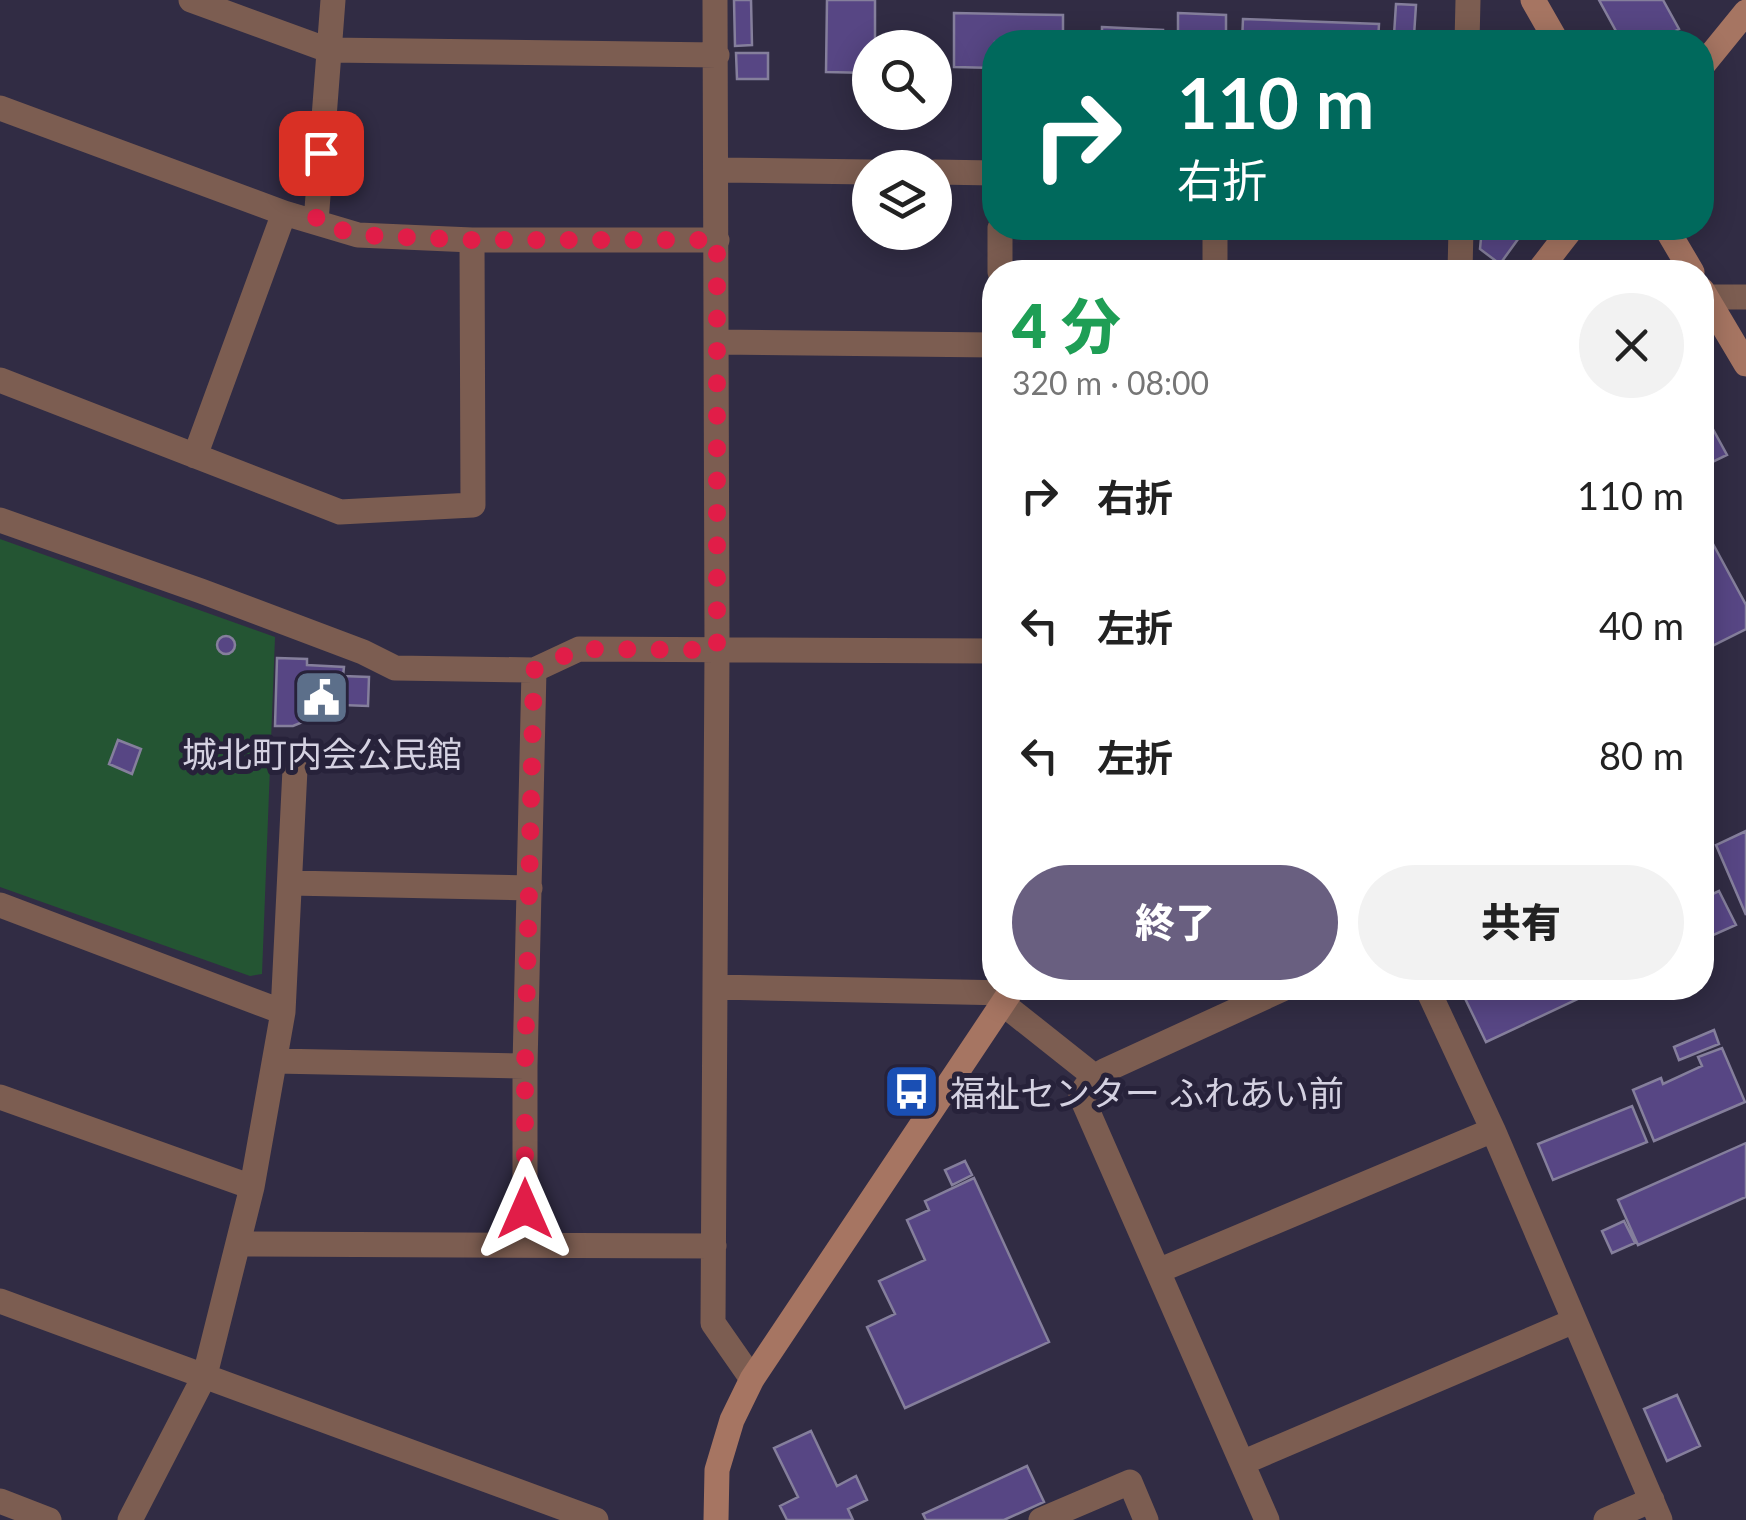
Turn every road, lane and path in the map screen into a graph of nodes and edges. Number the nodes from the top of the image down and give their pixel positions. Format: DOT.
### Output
graph roads {
  1 [pos="192,0"];
  2 [pos="333,0"];
  3 [pos="715,0"];
  4 [pos="1468,0"];
  5 [pos="1533,0"];
  6 [pos="1746,12"];
  7 [pos="1467,30"];
  8 [pos="1550,30"];
  9 [pos="328,50"];
  10 [pos="1714,51"];
  11 [pos="717,55"];
  12 [pos="0,108"];
  13 [pos="716,170"];
  14 [pos="852,172"];
  15 [pos="952,172"];
  16 [pos="982,173"];
  17 [pos="284,212"];
  18 [pos="316,222"];
  19 [pos="472,240"];
  20 [pos="717,240"];
  21 [pos="1563,240"];
  22 [pos="1547,260"];
  23 [pos="1714,294"];
  24 [pos="1746,297"];
  25 [pos="1714,310"];
  26 [pos="716,342"];
  27 [pos="982,345"];
  28 [pos="1746,364"];
  29 [pos="0,380"];
  30 [pos="195,456"];
  31 [pos="0,520"];
  32 [pos="717,650"];
  33 [pos="982,651"];
  34 [pos="534,670"];
  35 [pos="295,770"];
  36 [pos="290,883"];
  37 [pos="530,888"];
  38 [pos="0,905"];
  39 [pos="715,986"];
  40 [pos="982,994"];
  41 [pos="1005,1000"];
  42 [pos="1013,1000"];
  43 [pos="1259,1000"];
  44 [pos="1433,1000"];
  45 [pos="283,1012"];
  46 [pos="275,1061"];
  47 [pos="525,1066"];
  48 [pos="1094,1076"];
  49 [pos="0,1097"];
  50 [pos="1492,1130"];
  51 [pos="252,1187"];
  52 [pos="238,1244"];
  53 [pos="525,1245"];
  54 [pos="714,1246"];
  55 [pos="1158,1271"];
  56 [pos="0,1301"];
  57 [pos="1574,1321"];
  58 [pos="206,1375"];
  59 [pos="752,1379"];
  60 [pos="1242,1463"];
  61 [pos="0,1502"];
  62 [pos="1656,1510"];
  63 [pos="49,1520"];
  64 [pos="130,1520"];
  65 [pos="596,1520"];
  66 [pos="716,1520"];
  67 [pos="1041,1520"];
  68 [pos="1146,1520"];
  69 [pos="1267,1520"];
  70 [pos="1606,1520"];
  1 -- 9 [label="street"];
  2 -- 9 [label="street"];
  3 -- 11 [label="street"];
  4 -- 7 [label="street"];
  5 -- 8 [label="street"];
  6 -- 10 [label="street"];
  9 -- 11 [label="street"];
  9 -- 18 [label="street"];
  11 -- 13 [label="street"];
  12 -- 17 [label="street"];
  13 -- 14 [label="street"];
  13 -- 20 [label="street"];
  15 -- 16 [label="street"];
  17 -- 18 [label="street"];
  17 -- 30 [label="street"];
  18 -- 19 [label="street"];
  19 -- 20 [label="street"];
  19 -- 30 [label="street"];
  20 -- 26 [label="street"];
  21 -- 22 [label="street"];
  23 -- 24 [label="street"];
  25 -- 28 [label="street"];
  26 -- 27 [label="street"];
  26 -- 32 [label="street"];
  29 -- 30 [label="street"];
  31 -- 34 [label="street"];
  32 -- 33 [label="street"];
  32 -- 34 [label="street"];
  32 -- 39 [label="street"];
  34 -- 37 [label="street"];
  35 -- 36 [label="street"];
  36 -- 37 [label="street"];
  36 -- 45 [label="street"];
  37 -- 47 [label="street"];
  38 -- 45 [label="street"];
  39 -- 40 [label="street"];
  39 -- 54 [label="street"];
  41 -- 59 [label="street"];
  42 -- 48 [label="street"];
  43 -- 48 [label="street"];
  44 -- 50 [label="street"];
  45 -- 46 [label="street"];
  46 -- 47 [label="street"];
  46 -- 51 [label="street"];
  47 -- 53 [label="street"];
  48 -- 55 [label="street"];
  49 -- 51 [label="street"];
  50 -- 55 [label="street"];
  50 -- 57 [label="street"];
  51 -- 52 [label="street"];
  52 -- 53 [label="street"];
  52 -- 58 [label="street"];
  53 -- 54 [label="street"];
  54 -- 59 [label="street"];
  55 -- 60 [label="street"];
  56 -- 58 [label="street"];
  57 -- 60 [label="street"];
  57 -- 62 [label="street"];
  58 -- 64 [label="street"];
  58 -- 65 [label="street"];
  59 -- 66 [label="street"];
  60 -- 69 [label="street"];
  61 -- 63 [label="street"];
  62 -- 70 [label="street"];
  67 -- 68 [label="street"];
}
